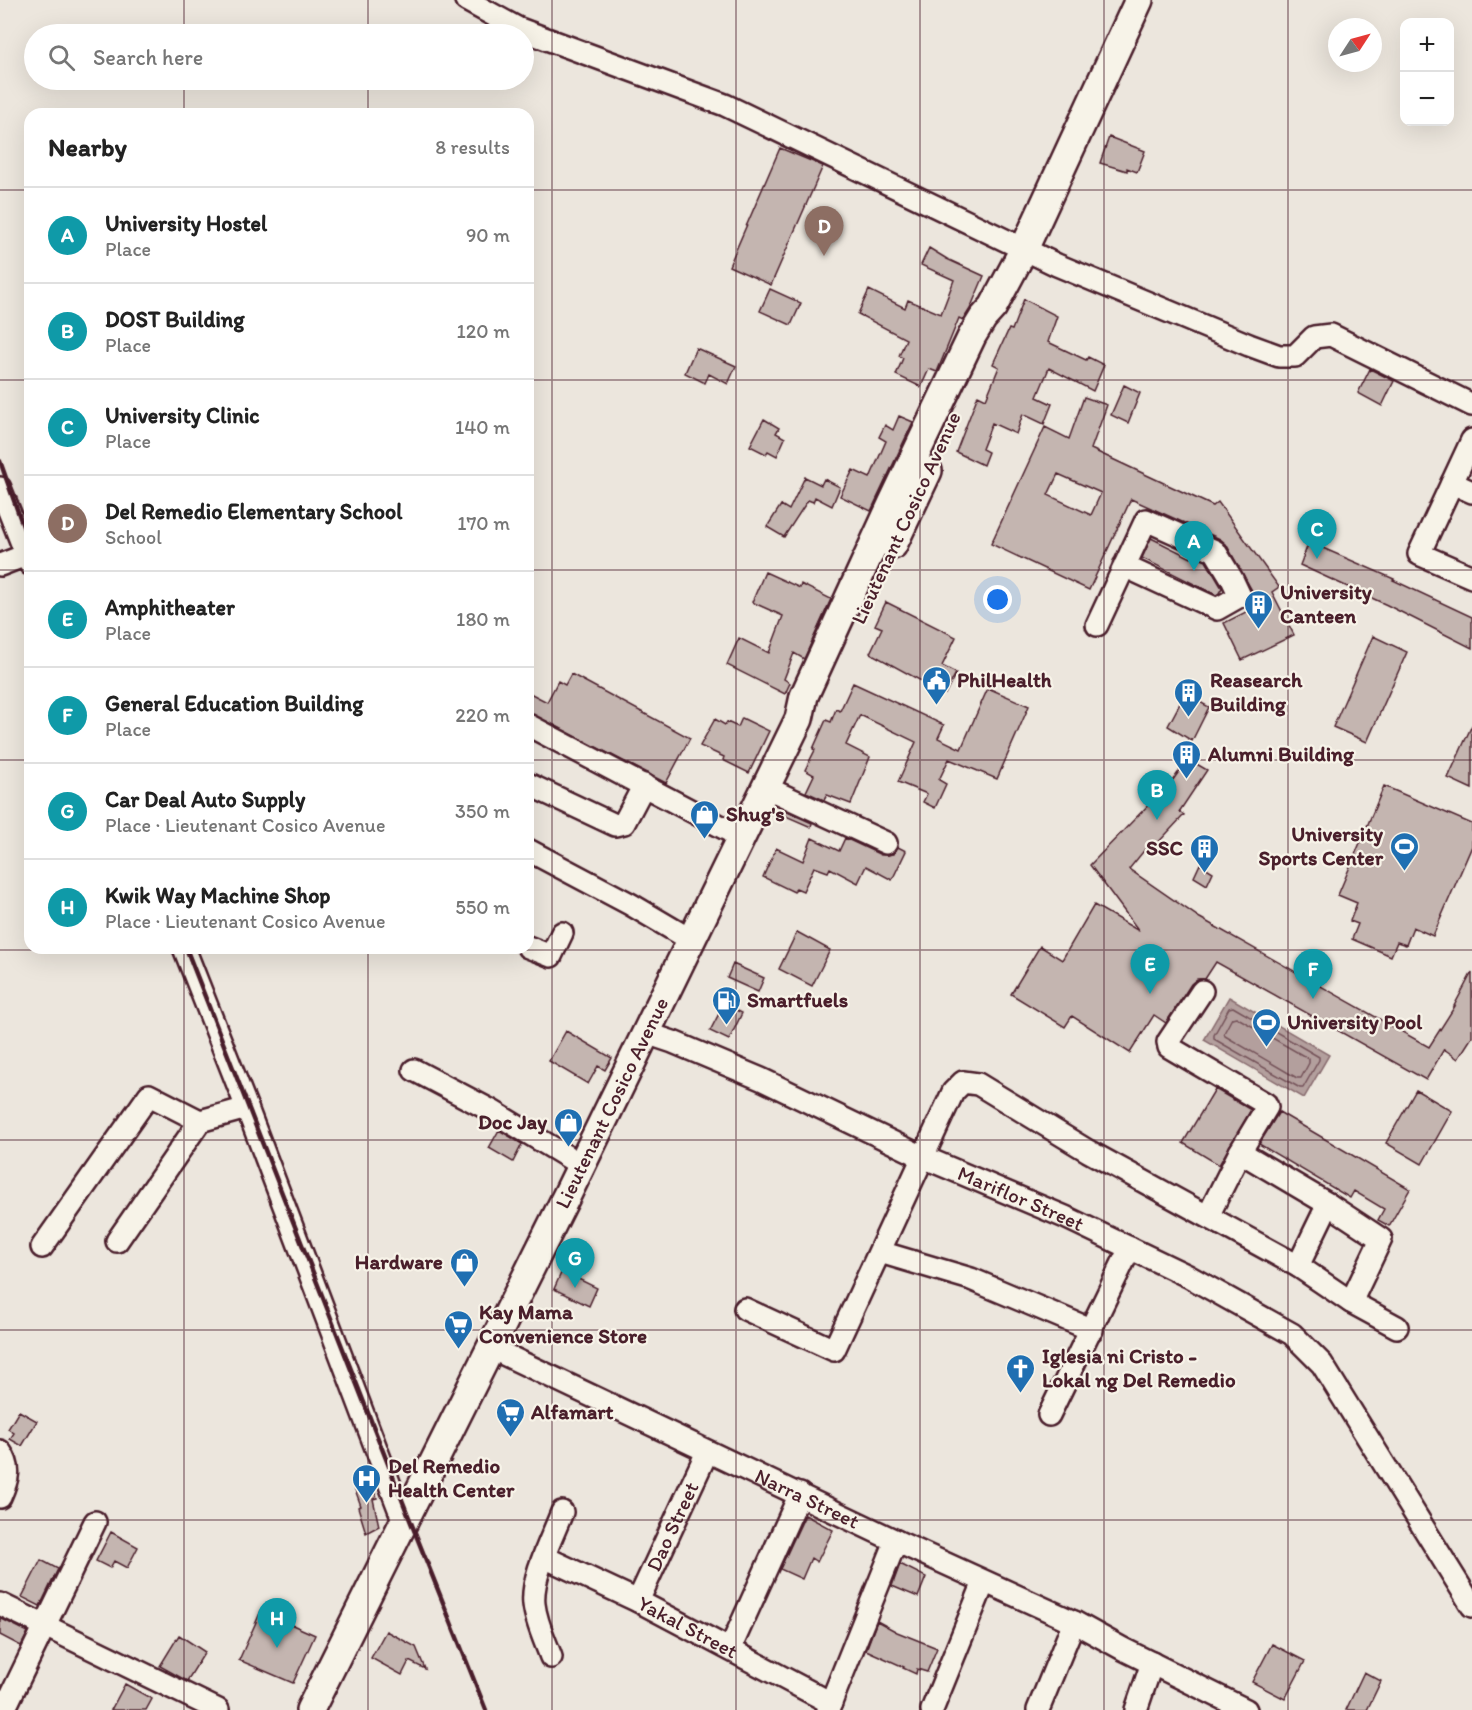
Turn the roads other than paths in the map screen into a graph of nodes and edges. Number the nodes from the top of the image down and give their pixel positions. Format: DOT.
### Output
graph roads {
  1 [pos="466,0"];
  2 [pos="1139,0"];
  3 [pos="511,24"];
  4 [pos="534,34"];
  5 [pos="1024,249"];
  6 [pos="1472,405"];
  7 [pos="1472,440"];
  8 [pos="1452,483"];
  9 [pos="0,488"];
  10 [pos="1472,492"];
  11 [pos="24,550"];
  12 [pos="24,561"];
  13 [pos="0,565"];
  14 [pos="1124,566"];
  15 [pos="1472,577"];
  16 [pos="1097,625"];
  17 [pos="534,728"];
  18 [pos="644,785"];
  19 [pos="534,787"];
  20 [pos="765,787"];
  21 [pos="741,837"];
  22 [pos="886,843"];
  23 [pos="534,853"];
  24 [pos="562,933"];
  25 [pos="691,940"];
  26 [pos="534,949"];
  27 [pos="186,954"];
  28 [pos="1202,991"];
  29 [pos="646,1033"];
  30 [pos="414,1070"];
  31 [pos="247,1108"];
  32 [pos="200,1120"];
  33 [pos="1240,1152"];
  34 [pos="923,1157"];
  35 [pos="581,1165"];
  36 [pos="1328,1204"];
  37 [pos="1208,1216"];
  38 [pos="117,1241"];
  39 [pos="42,1247"];
  40 [pos="1130,1248"];
  41 [pos="880,1252"];
  42 [pos="1298,1266"];
  43 [pos="1351,1302"];
  44 [pos="745,1309"];
  45 [pos="1397,1327"];
  46 [pos="1092,1330"];
  47 [pos="491,1348"];
  48 [pos="1049,1415"];
  49 [pos="0,1451"];
  50 [pos="707,1452"];
  51 [pos="800,1494"];
  52 [pos="0,1497"];
  53 [pos="562,1512"];
  54 [pos="94,1522"];
  55 [pos="404,1522"];
  56 [pos="896,1541"];
  57 [pos="544,1557"];
  58 [pos="984,1582"];
  59 [pos="638,1601"];
  60 [pos="0,1604"];
  61 [pos="1472,1606"];
  62 [pos="1074,1622"];
  63 [pos="44,1626"];
  64 [pos="730,1649"];
  65 [pos="552,1657"];
  66 [pos="1152,1663"];
  67 [pos="830,1706"];
  68 [pos="4,1710"];
  69 [pos="218,1710"];
  70 [pos="310,1710"];
  71 [pos="932,1710"];
  72 [pos="1038,1710"];
  73 [pos="1136,1710"];
  74 [pos="1246,1710"];
  1 -- 3 [label="street"];
  2 -- 5 [label="main road, Lieutenant Cosico Avenue"];
  4 -- 5 [label="street"];
  5 -- 6 [label="street"];
  5 -- 20 [label="main road, Lieutenant Cosico Avenue"];
  7 -- 8 [label="street"];
  8 -- 10 [label="street"];
  8 -- 15 [label="street"];
  9 -- 11 [label="street"];
  12 -- 13 [label="street"];
  14 -- 14 [label="street"];
  14 -- 16 [label="street"];
  17 -- 18 [label="street"];
  18 -- 19 [label="street"];
  18 -- 21 [label="street"];
  20 -- 21 [label="main road, Lieutenant Cosico Avenue"];
  20 -- 22 [label="street"];
  21 -- 25 [label="main road, Lieutenant Cosico Avenue"];
  23 -- 25 [label="street"];
  24 -- 26 [label="street"];
  25 -- 29 [label="main road, Lieutenant Cosico Avenue"];
  27 -- 31 [label="street"];
  28 -- 33 [label="street"];
  29 -- 34 [label="street, Mariflor Street"];
  29 -- 35 [label="main road, Lieutenant Cosico Avenue"];
  30 -- 35 [label="street"];
  31 -- 32 [label="street"];
  31 -- 55 [label="street"];
  32 -- 38 [label="street"];
  32 -- 39 [label="street"];
  33 -- 36 [label="street"];
  33 -- 37 [label="street"];
  34 -- 37 [label="street"];
  34 -- 40 [label="street, Mariflor Street"];
  34 -- 41 [label="street"];
  35 -- 47 [label="main road, Lieutenant Cosico Avenue"];
  36 -- 42 [label="street"];
  36 -- 43 [label="street"];
  37 -- 42 [label="street"];
  40 -- 46 [label="street"];
  40 -- 61 [label="street, Mariflor Street"];
  41 -- 44 [label="street"];
  41 -- 46 [label="street"];
  42 -- 43 [label="street"];
  43 -- 45 [label="street"];
  46 -- 48 [label="street"];
  47 -- 50 [label="street, Narra Street"];
  47 -- 55 [label="main road, Lieutenant Cosico Avenue"];
  49 -- 52 [label="street"];
  50 -- 51 [label="street, Narra Street"];
  50 -- 59 [label="street, Dao Street"];
  51 -- 56 [label="street, Narra Street"];
  51 -- 64 [label="street"];
  53 -- 57 [label="street"];
  54 -- 63 [label="street"];
  55 -- 70 [label="main road, Lieutenant Cosico Avenue"];
  56 -- 58 [label="street, Narra Street"];
  56 -- 67 [label="street"];
  57 -- 59 [label="street, Yakal Street"];
  57 -- 65 [label="street"];
  58 -- 62 [label="street, Narra Street"];
  58 -- 71 [label="street"];
  59 -- 64 [label="street, Yakal Street"];
  60 -- 63 [label="street"];
  62 -- 66 [label="street, Narra Street"];
  62 -- 72 [label="street"];
  63 -- 68 [label="street"];
  63 -- 69 [label="street"];
  64 -- 67 [label="street, Yakal Street"];
  66 -- 73 [label="street"];
  66 -- 74 [label="street, Narra Street"];
}
